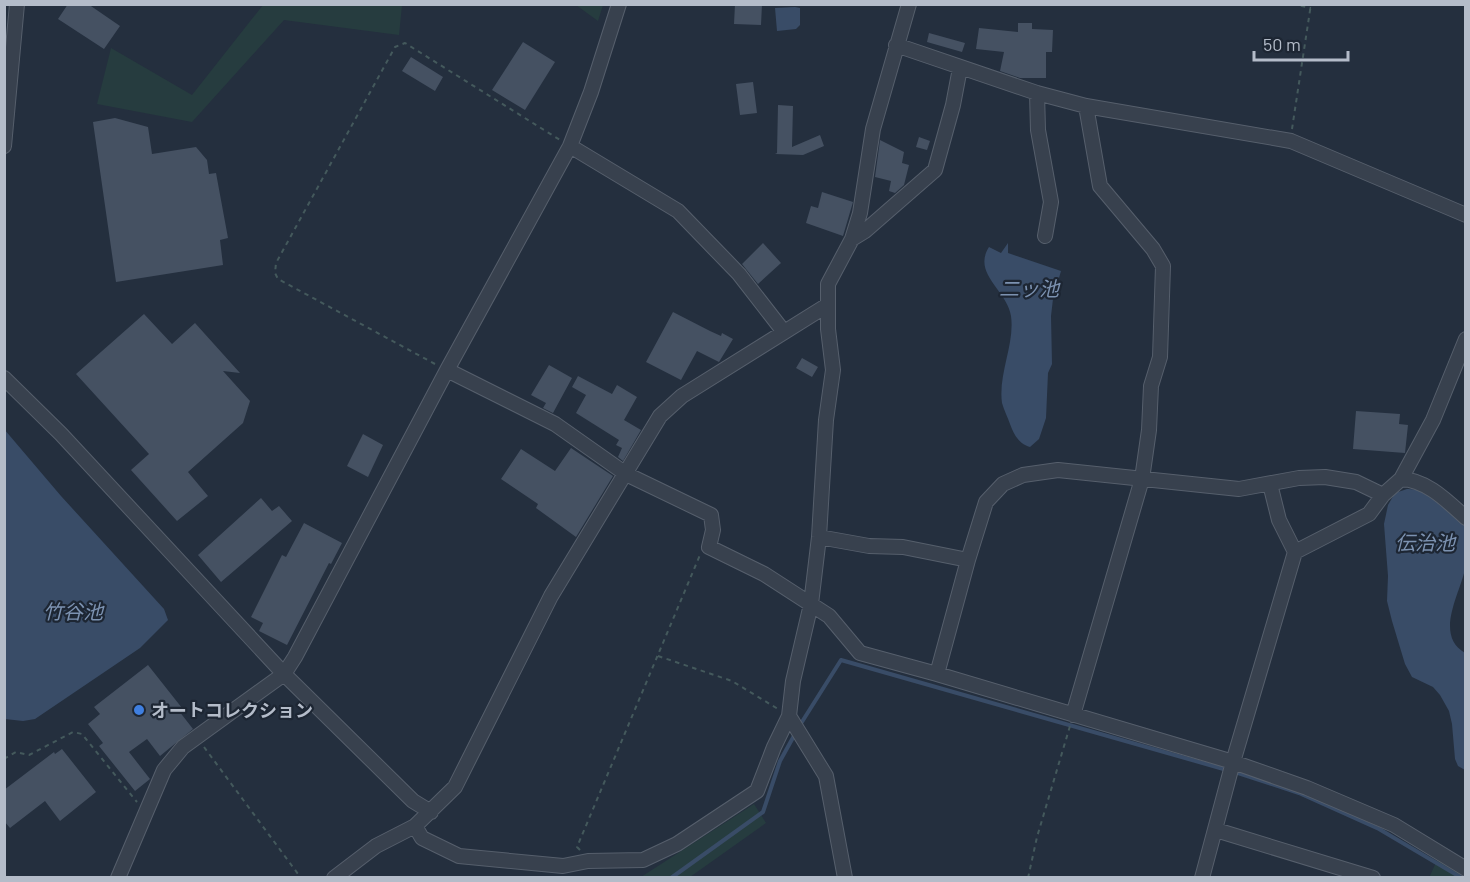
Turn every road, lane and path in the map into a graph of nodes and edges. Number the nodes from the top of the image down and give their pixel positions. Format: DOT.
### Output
graph roads {
  1 [pos="17,4"];
  2 [pos="619,4"];
  3 [pos="909,4"];
  4 [pos="1292,4"];
  5 [pos="1311,6"];
  6 [pos="896,45"];
  7 [pos="960,68"];
  8 [pos="1037,93"];
  9 [pos="1086,106"];
  10 [pos="1291,141"];
  11 [pos="4,146"];
  12 [pos="570,146"];
  13 [pos="1466,215"];
  14 [pos="1045,236"];
  15 [pos="852,239"];
  16 [pos="826,306"];
  17 [pos="784,332"];
  18 [pos="1466,339"];
  19 [pos="447,370"];
  20 [pos="4,378"];
  21 [pos="626,474"];
  22 [pos="1142,479"];
  23 [pos="1401,479"];
  24 [pos="1270,484"];
  25 [pos="1383,495"];
  26 [pos="1466,518"];
  27 [pos="819,537"];
  28 [pos="709,547"];
  29 [pos="1295,552"];
  30 [pos="968,560"];
  31 [pos="811,604"];
  32 [pos="658,656"];
  33 [pos="284,674"];
  34 [pos="937,674"];
  35 [pos="1073,715"];
  36 [pos="789,716"];
  37 [pos="197,738"];
  38 [pos="4,759"];
  39 [pos="1233,762"];
  40 [pos="430,812"];
  41 [pos="146,813"];
  42 [pos="415,826"];
  43 [pos="1215,830"];
  44 [pos="588,861"];
  45 [pos="1466,869"];
  46 [pos="118,878"];
  47 [pos="301,878"];
  48 [pos="333,878"];
  49 [pos="845,878"];
  50 [pos="1028,878"];
  51 [pos="1202,878"];
  52 [pos="1373,878"];
  1 -- 11 [label="street"];
  2 -- 12 [label="street"];
  3 -- 6 [label="street"];
  4 -- 5 [label="path"];
  5 -- 10 [label="path"];
  6 -- 7 [label="street"];
  6 -- 15 [label="street"];
  7 -- 8 [label="street"];
  7 -- 15 [label="street"];
  8 -- 9 [label="street"];
  8 -- 14 [label="street"];
  9 -- 10 [label="street"];
  9 -- 22 [label="street"];
  10 -- 13 [label="street"];
  12 -- 17 [label="street"];
  12 -- 19 [label="street"];
  12 -- 19 [label="path"];
  15 -- 16 [label="street"];
  16 -- 17 [label="street"];
  16 -- 27 [label="street"];
  17 -- 21 [label="street"];
  18 -- 23 [label="street"];
  19 -- 21 [label="street"];
  19 -- 33 [label="street"];
  20 -- 33 [label="street"];
  21 -- 28 [label="street"];
  21 -- 40 [label="street"];
  22 -- 24 [label="street"];
  22 -- 30 [label="street"];
  22 -- 35 [label="street"];
  23 -- 25 [label="street"];
  23 -- 26 [label="street"];
  24 -- 25 [label="street"];
  24 -- 29 [label="street"];
  25 -- 29 [label="street"];
  27 -- 30 [label="street"];
  27 -- 31 [label="street"];
  28 -- 31 [label="street"];
  28 -- 32 [label="path"];
  29 -- 39 [label="street"];
  30 -- 34 [label="street"];
  31 -- 34 [label="street"];
  31 -- 36 [label="street"];
  32 -- 36 [label="path"];
  32 -- 44 [label="path"];
  33 -- 37 [label="street"];
  33 -- 40 [label="street"];
  34 -- 35 [label="street"];
  35 -- 39 [label="street"];
  35 -- 50 [label="path"];
  36 -- 44 [label="street"];
  36 -- 49 [label="street"];
  37 -- 41 [label="street"];
  37 -- 47 [label="path"];
  38 -- 41 [label="path"];
  39 -- 43 [label="street"];
  39 -- 45 [label="street"];
  40 -- 42 [label="street"];
  41 -- 46 [label="street"];
  42 -- 44 [label="street"];
  42 -- 48 [label="street"];
  43 -- 51 [label="street"];
  43 -- 52 [label="street"];
}
